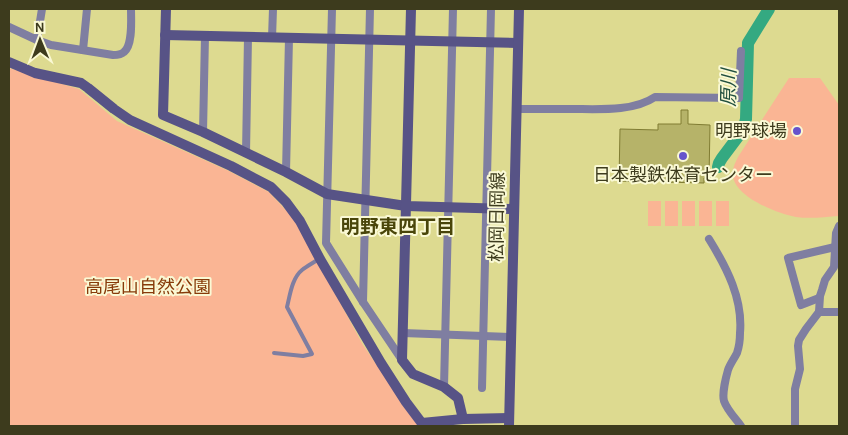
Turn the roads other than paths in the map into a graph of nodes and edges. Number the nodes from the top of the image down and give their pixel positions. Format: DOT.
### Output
graph roads {
  1 [pos="42,9"];
  2 [pos="87,9"];
  3 [pos="131,9"];
  4 [pos="166,9"];
  5 [pos="273,9"];
  6 [pos="332,9"];
  7 [pos="370,9"];
  8 [pos="411,9"];
  9 [pos="453,9"];
  10 [pos="491,9"];
  11 [pos="519,9"];
  12 [pos="9,26"];
  13 [pos="165,35"];
  14 [pos="205,36"];
  15 [pos="248,37"];
  16 [pos="272,38"];
  17 [pos="289,38"];
  18 [pos="331,39"];
  19 [pos="37,40"];
  20 [pos="370,40"];
  21 [pos="410,41"];
  22 [pos="452,42"];
  23 [pos="490,42"];
  24 [pos="518,43"];
  25 [pos="83,50"];
  26 [pos="741,51"];
  27 [pos="9,62"];
  28 [pos="516,108"];
  29 [pos="203,132"];
  30 [pos="246,153"];
  31 [pos="286,172"];
  32 [pos="327,194"];
  33 [pos="366,200"];
  34 [pos="406,206"];
  35 [pos="448,208"];
  36 [pos="486,208"];
  37 [pos="514,209"];
  38 [pos="839,226"];
  39 [pos="709,239"];
  40 [pos="835,247"];
  41 [pos="320,259"];
  42 [pos="820,298"];
  43 [pos="363,302"];
  44 [pos="820,312"];
  45 [pos="839,312"];
  46 [pos="403,333"];
  47 [pos="445,334"];
  48 [pos="483,336"];
  49 [pos="511,337"];
  50 [pos="274,353"];
  51 [pos="402,360"];
  52 [pos="444,387"];
  53 [pos="482,388"];
  54 [pos="463,419"];
  55 [pos="509,422"];
  56 [pos="423,425"];
  57 [pos="741,426"];
  58 [pos="795,426"];
  1 -- 19 [label="street"];
  2 -- 25 [label="street"];
  3 -- 25 [label="street"];
  4 -- 13 [label="street"];
  5 -- 16 [label="street"];
  6 -- 18 [label="street"];
  7 -- 20 [label="street"];
  8 -- 21 [label="street"];
  9 -- 22 [label="street"];
  10 -- 23 [label="street"];
  11 -- 24 [label="street, 松岡日岡線"];
  12 -- 19 [label="street"];
  13 -- 14 [label="street"];
  13 -- 29 [label="street"];
  14 -- 15 [label="street"];
  14 -- 29 [label="street"];
  15 -- 16 [label="street"];
  15 -- 30 [label="street"];
  16 -- 17 [label="street"];
  17 -- 18 [label="street"];
  17 -- 31 [label="street"];
  18 -- 20 [label="street"];
  18 -- 32 [label="street"];
  19 -- 25 [label="street"];
  20 -- 21 [label="street"];
  20 -- 33 [label="street"];
  21 -- 22 [label="street"];
  21 -- 34 [label="street"];
  22 -- 23 [label="street"];
  22 -- 35 [label="street"];
  23 -- 24 [label="street"];
  23 -- 36 [label="street"];
  24 -- 28 [label="street, 松岡日岡線"];
  26 -- 28 [label="street"];
  27 -- 41 [label="street"];
  28 -- 37 [label="street, 松岡日岡線"];
  29 -- 30 [label="street"];
  30 -- 31 [label="street"];
  31 -- 32 [label="street"];
  32 -- 33 [label="street"];
  32 -- 43 [label="street"];
  33 -- 34 [label="street"];
  33 -- 43 [label="street"];
  34 -- 35 [label="street"];
  34 -- 46 [label="street"];
  35 -- 36 [label="street"];
  35 -- 47 [label="street"];
  36 -- 37 [label="street"];
  36 -- 48 [label="street"];
  37 -- 49 [label="street, 松岡日岡線"];
  38 -- 40 [label="street"];
  39 -- 57 [label="street"];
  40 -- 42 [label="street"];
  40 -- 42 [label="street"];
  41 -- 50 [label="lane"];
  41 -- 56 [label="street"];
  42 -- 44 [label="street"];
  43 -- 51 [label="street"];
  44 -- 45 [label="street"];
  44 -- 58 [label="street"];
  46 -- 47 [label="street"];
  46 -- 51 [label="street"];
  47 -- 48 [label="street"];
  47 -- 52 [label="street"];
  48 -- 49 [label="street"];
  48 -- 53 [label="street"];
  49 -- 55 [label="street, 松岡日岡線"];
  51 -- 52 [label="street"];
  52 -- 54 [label="street"];
  54 -- 55 [label="street"];
  54 -- 56 [label="street"];
}
